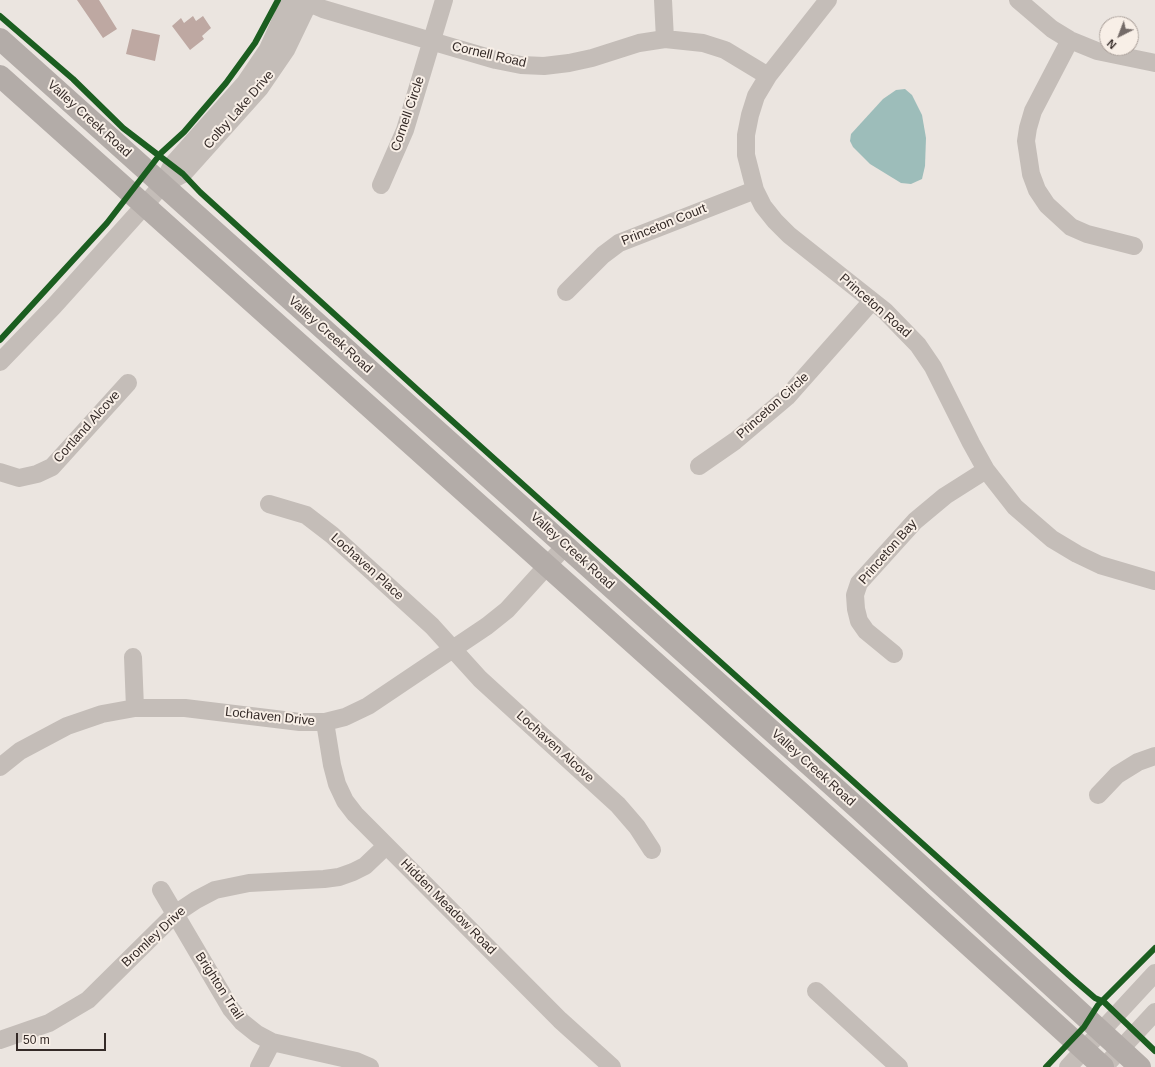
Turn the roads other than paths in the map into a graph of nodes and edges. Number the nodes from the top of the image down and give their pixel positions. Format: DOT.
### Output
graph roads {
  1 [pos="290,0"];
  2 [pos="444,0"];
  3 [pos="663,0"];
  4 [pos="828,0"];
  5 [pos="1018,0"];
  6 [pos="307,1"];
  7 [pos="0,39"];
  8 [pos="664,39"];
  9 [pos="1070,40"];
  10 [pos="432,41"];
  11 [pos="1155,63"];
  12 [pos="0,76"];
  13 [pos="768,76"];
  14 [pos="162,185"];
  15 [pos="381,185"];
  16 [pos="755,190"];
  17 [pos="145,205"];
  18 [pos="1134,246"];
  19 [pos="566,292"];
  20 [pos="872,301"];
  21 [pos="0,362"];
  22 [pos="128,383"];
  23 [pos="699,466"];
  24 [pos="986,470"];
  25 [pos="0,472"];
  26 [pos="269,504"];
  27 [pos="565,546"];
  28 [pos="547,566"];
  29 [pos="1155,581"];
  30 [pos="454,648"];
  31 [pos="894,654"];
  32 [pos="133,657"];
  33 [pos="135,708"];
  34 [pos="325,722"];
  35 [pos="1155,756"];
  36 [pos="0,767"];
  37 [pos="1098,795"];
  38 [pos="386,846"];
  39 [pos="652,850"];
  40 [pos="160,890"];
  41 [pos="175,914"];
  42 [pos="1155,973"];
  43 [pos="816,991"];
  44 [pos="1155,1012"];
  45 [pos="1101,1031"];
  46 [pos="0,1040"];
  47 [pos="272,1042"];
  48 [pos="1120,1049"];
  49 [pos="1084,1050"];
  50 [pos="259,1067"];
  51 [pos="370,1067"];
  52 [pos="612,1067"];
  53 [pos="898,1067"];
  54 [pos="1068,1067"];
  55 [pos="1103,1067"];
  56 [pos="1140,1067"];
  1 -- 14 [label="street, Colby Lake Drive"];
  2 -- 10 [label="street, Cornell Circle"];
  3 -- 8 [label="street"];
  4 -- 13 [label="street, Princeton Road"];
  5 -- 9 [label="street"];
  6 -- 10 [label="street, Cornell Road"];
  6 -- 14 [label="street, Colby Lake Drive"];
  7 -- 14 [label="main road, Valley Creek Road"];
  8 -- 10 [label="street, Cornell Road"];
  8 -- 13 [label="street, Cornell Road"];
  9 -- 11 [label="street"];
  9 -- 18 [label="street"];
  10 -- 15 [label="street, Cornell Circle"];
  12 -- 17 [label="main road, Valley Creek Road"];
  13 -- 16 [label="street, Princeton Road"];
  14 -- 17 [label="street, Colby Lake Drive"];
  14 -- 27 [label="main road, Valley Creek Road"];
  16 -- 19 [label="street, Princeton Court"];
  16 -- 20 [label="street, Princeton Road"];
  17 -- 21 [label="street, Colby Lake Drive"];
  17 -- 28 [label="main road, Valley Creek Road"];
  20 -- 23 [label="street, Princeton Circle"];
  20 -- 24 [label="street, Princeton Road"];
  22 -- 25 [label="street, Cortland Alcove"];
  24 -- 29 [label="street, Princeton Road"];
  24 -- 31 [label="street, Princeton Bay"];
  26 -- 30 [label="street, Lochaven Place"];
  27 -- 28 [label="street, Lochaven Drive"];
  27 -- 45 [label="main road, Valley Creek Road"];
  28 -- 30 [label="street, Lochaven Drive"];
  28 -- 49 [label="main road, Valley Creek Road"];
  30 -- 34 [label="street, Lochaven Drive"];
  30 -- 39 [label="street, Lochaven Alcove"];
  32 -- 33 [label="street"];
  33 -- 34 [label="street, Lochaven Drive"];
  33 -- 36 [label="street, Lochaven Drive"];
  34 -- 38 [label="street, Hidden Meadow Road"];
  35 -- 37 [label="street"];
  38 -- 41 [label="street, Bromley Drive"];
  38 -- 52 [label="street, Hidden Meadow Road"];
  40 -- 41 [label="street, Brighton Trail"];
  41 -- 46 [label="street, Bromley Drive"];
  41 -- 47 [label="street, Brighton Trail"];
  42 -- 45 [label="street"];
  43 -- 53 [label="street"];
  44 -- 48 [label="street"];
  45 -- 48 [label="main road, Valley Creek Road"];
  45 -- 49 [label="street"];
  47 -- 50 [label="street"];
  47 -- 51 [label="street, Brighton Trail"];
  48 -- 55 [label="street"];
  48 -- 56 [label="main road, Valley Creek Road"];
  49 -- 54 [label="street"];
  49 -- 55 [label="main road, Valley Creek Road"];
}
